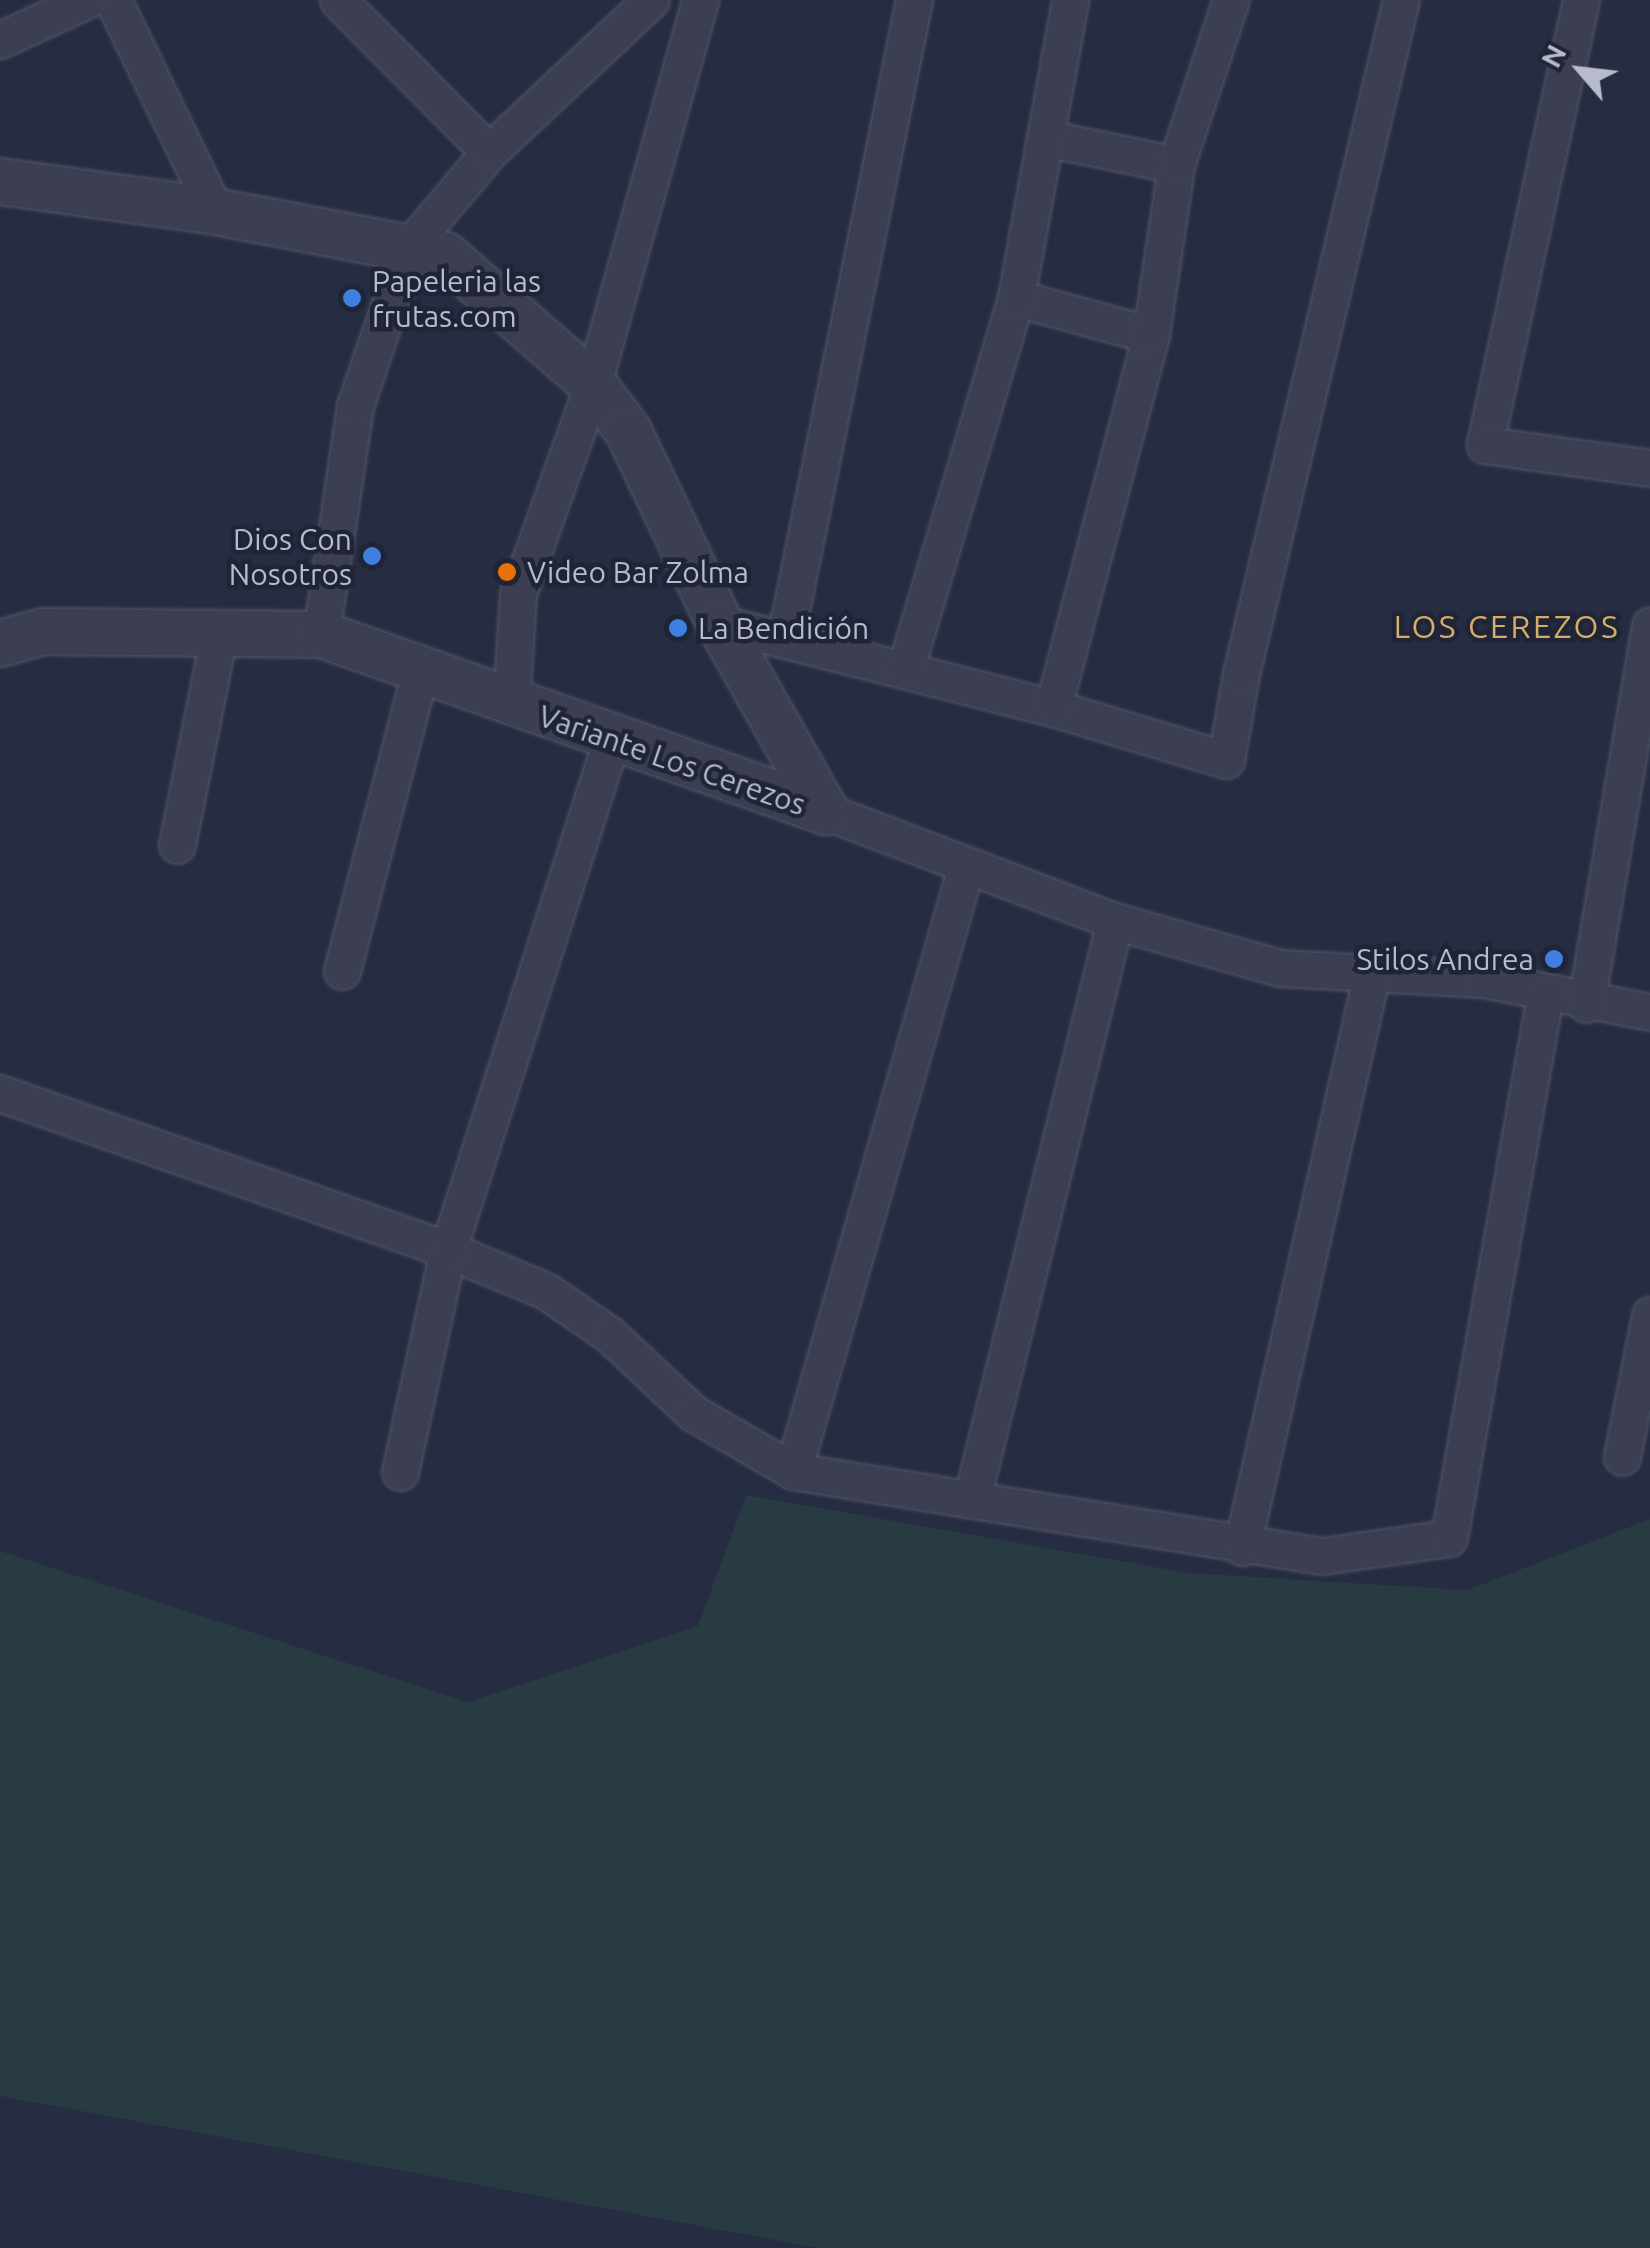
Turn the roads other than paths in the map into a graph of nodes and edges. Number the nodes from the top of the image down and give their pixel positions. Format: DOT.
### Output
graph roads {
  1 [pos="87,0"];
  2 [pos="114,0"];
  3 [pos="338,0"];
  4 [pos="650,0"];
  5 [pos="700,0"];
  6 [pos="914,0"];
  7 [pos="1070,0"];
  8 [pos="1231,0"];
  9 [pos="1401,0"];
  10 [pos="1581,0"];
  11 [pos="0,40"];
  12 [pos="1046,138"];
  13 [pos="488,152"];
  14 [pos="1176,165"];
  15 [pos="0,181"];
  16 [pos="215,211"];
  17 [pos="410,247"];
  18 [pos="1016,298"];
  19 [pos="1151,336"];
  20 [pos="593,384"];
  21 [pos="1650,468"];
  22 [pos="719,624"];
  23 [pos="1650,625"];
  24 [pos="218,634"];
  25 [pos="322,634"];
  26 [pos="785,640"];
  27 [pos="0,643"];
  28 [pos="905,670"];
  29 [pos="420,672"];
  30 [pos="512,705"];
  31 [pos="1052,708"];
  32 [pos="611,740"];
  33 [pos="825,811"];
  34 [pos="177,844"];
  35 [pos="966,867"];
  36 [pos="1115,921"];
  37 [pos="342,971"];
  38 [pos="1372,973"];
  39 [pos="1546,996"];
  40 [pos="1586,1004"];
  41 [pos="1650,1012"];
  42 [pos="0,1093"];
  43 [pos="448,1250"];
  44 [pos="1650,1316"];
  45 [pos="1622,1457"];
  46 [pos="793,1471"];
  47 [pos="400,1472"];
  48 [pos="972,1498"];
  49 [pos="1242,1547"];
  1 -- 11 [label="street"];
  2 -- 16 [label="street"];
  3 -- 13 [label="street"];
  4 -- 13 [label="street"];
  5 -- 20 [label="street"];
  6 -- 26 [label="street"];
  7 -- 12 [label="street"];
  8 -- 14 [label="street"];
  9 -- 31 [label="street"];
  10 -- 21 [label="street"];
  12 -- 14 [label="street"];
  12 -- 18 [label="street"];
  13 -- 17 [label="street"];
  14 -- 19 [label="street"];
  15 -- 16 [label="street, Variante Los Cerezos"];
  16 -- 17 [label="street, Variante Los Cerezos"];
  17 -- 20 [label="street, Variante Los Cerezos"];
  17 -- 25 [label="street"];
  18 -- 19 [label="street"];
  18 -- 28 [label="street"];
  19 -- 31 [label="street"];
  20 -- 22 [label="street, Variante Los Cerezos"];
  20 -- 30 [label="street"];
  22 -- 26 [label="street"];
  22 -- 33 [label="street, Variante Los Cerezos"];
  23 -- 40 [label="street"];
  24 -- 25 [label="street, Variante Los Cerezos"];
  24 -- 27 [label="street, Variante Los Cerezos"];
  24 -- 34 [label="street"];
  25 -- 29 [label="street, Variante Los Cerezos"];
  26 -- 28 [label="street"];
  28 -- 31 [label="street"];
  29 -- 30 [label="street, Variante Los Cerezos"];
  29 -- 37 [label="street"];
  30 -- 32 [label="street, Variante Los Cerezos"];
  32 -- 33 [label="street, Variante Los Cerezos"];
  32 -- 43 [label="street"];
  33 -- 35 [label="street"];
  35 -- 36 [label="street"];
  35 -- 46 [label="street"];
  36 -- 38 [label="street"];
  36 -- 48 [label="street"];
  38 -- 39 [label="street"];
  38 -- 49 [label="street"];
  39 -- 40 [label="street"];
  39 -- 49 [label="street"];
  40 -- 41 [label="street"];
  42 -- 43 [label="street"];
  43 -- 46 [label="street"];
  43 -- 47 [label="street"];
  44 -- 45 [label="street"];
  46 -- 48 [label="street"];
  48 -- 49 [label="street"];
}
